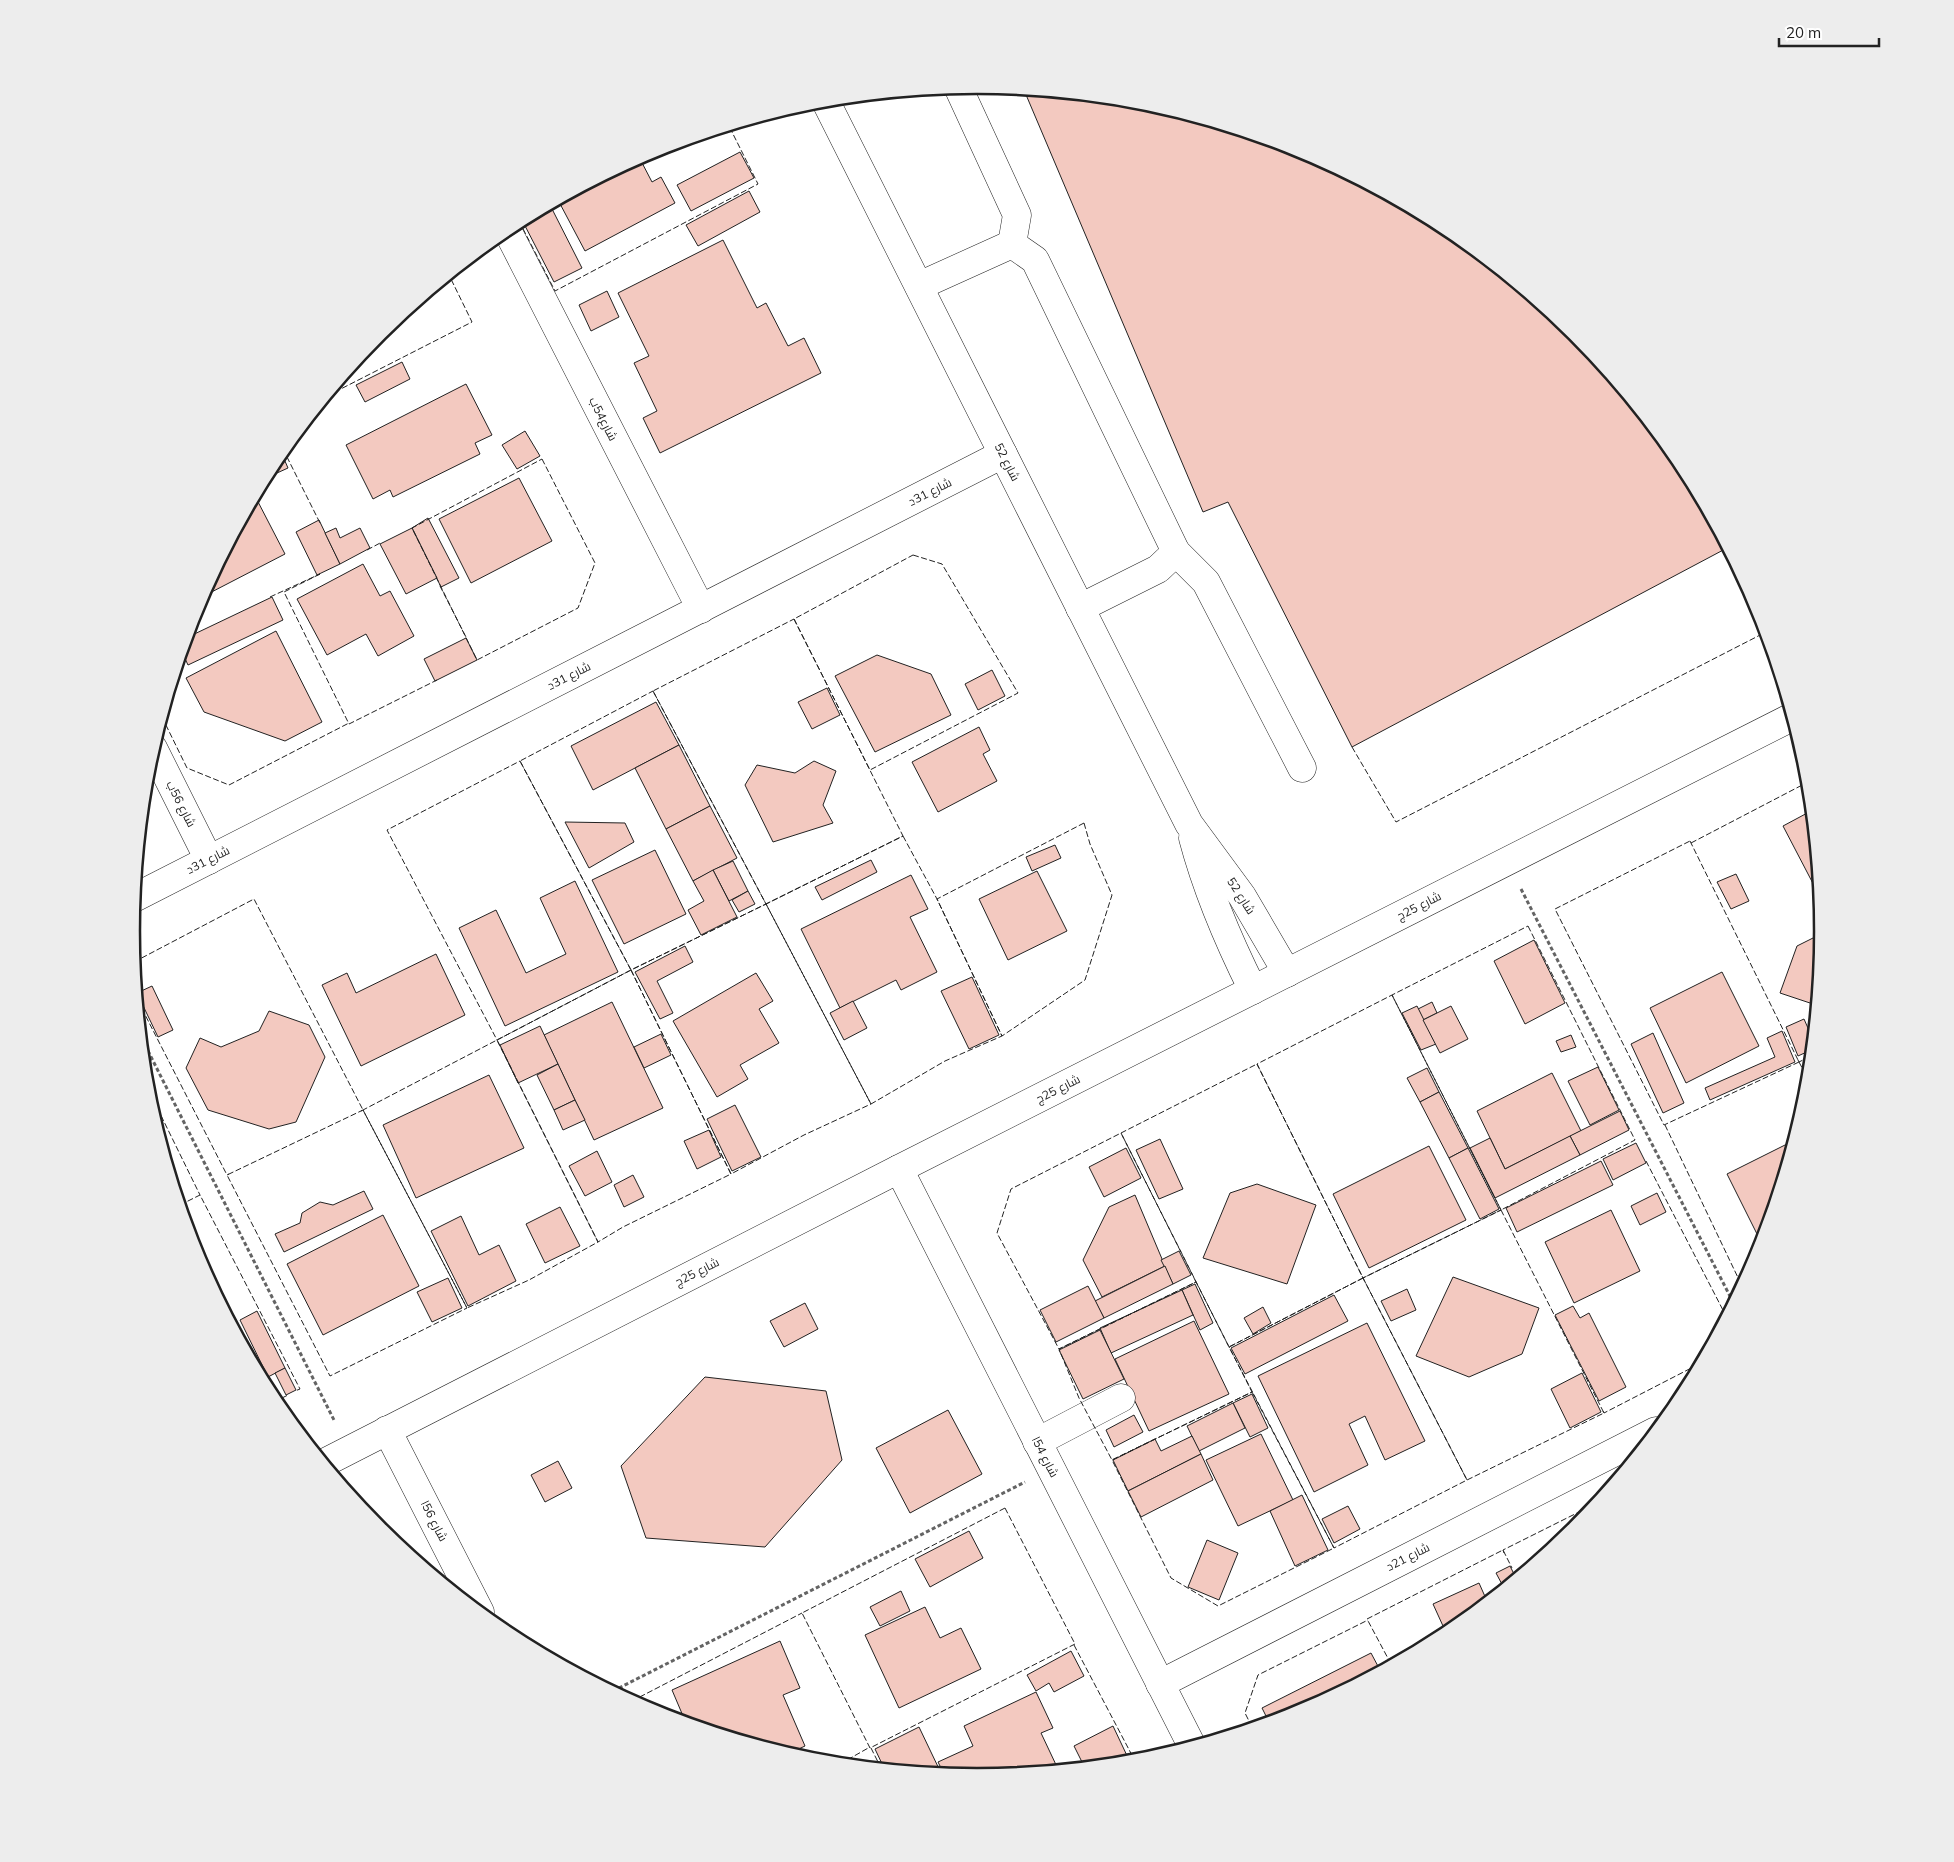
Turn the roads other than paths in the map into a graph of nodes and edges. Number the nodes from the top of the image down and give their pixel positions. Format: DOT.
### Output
graph roads {
  1 [pos="961,95"];
  2 [pos="829,108"];
  3 [pos="510,236"];
  4 [pos="1012,244"];
  5 [pos="919,286"];
  6 [pos="1003,454"];
  7 [pos="1176,552"];
  8 [pos="1080,608"];
  9 [pos="701,609"];
  10 [pos="1787,719"];
  11 [pos="158,758"];
  12 [pos="1302,768"];
  13 [pos="1189,824"];
  14 [pos="209,860"];
  15 [pos="141,894"];
  16 [pos="1287,973"];
  17 [pos="1254,990"];
  18 [pos="899,1169"];
  19 [pos="1121,1398"];
  20 [pos="387,1430"];
  21 [pos="1645,1436"];
  22 [pos="1037,1442"];
  23 [pos="329,1460"];
  24 [pos="474,1600"];
  25 [pos="1160,1684"];
  26 [pos="1189,1741"];
  1 -- 4 [label="street"];
  2 -- 5 [label="street, شارع 52"];
  3 -- 9 [label="street, شارع54ب"];
  4 -- 5 [label="street"];
  4 -- 7 [label="street"];
  5 -- 6 [label="street, شارع 52"];
  6 -- 8 [label="street, شارع 52"];
  6 -- 9 [label="street, شارع 31د"];
  7 -- 8 [label="street"];
  7 -- 12 [label="street"];
  8 -- 13 [label="street, شارع 52"];
  9 -- 14 [label="street, شارع 31د"];
  10 -- 16 [label="street, شارع 25ج"];
  11 -- 14 [label="street, شارع 56ب"];
  13 -- 16 [label="street, شارع 52"];
  13 -- 17 [label="street, شارع 52"];
  14 -- 15 [label="street, شارع 31د"];
  16 -- 17 [label="street, شارع 25ج"];
  17 -- 18 [label="street, شارع 25ج"];
  18 -- 20 [label="street, شارع 25ج"];
  18 -- 22 [label="street, شارع 54ا"];
  19 -- 22 [label="street"];
  20 -- 23 [label="street, شارع 25ج"];
  20 -- 24 [label="street, شارع 56ا"];
  21 -- 25 [label="street, شارع 21د"];
  22 -- 25 [label="street, شارع 54ا"];
  25 -- 26 [label="street, شارع 54ا"];
}
